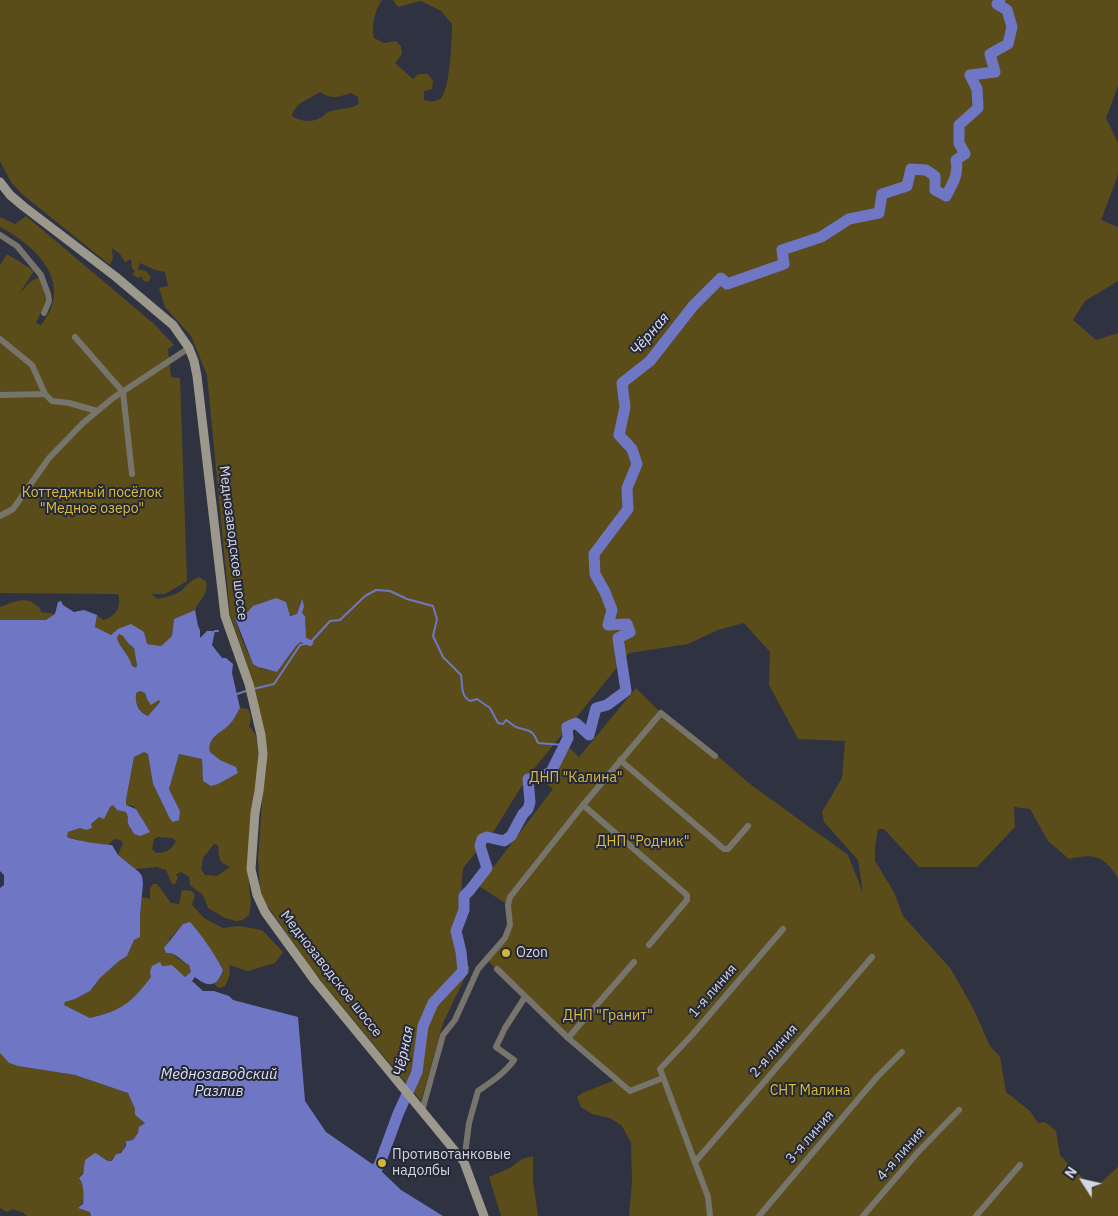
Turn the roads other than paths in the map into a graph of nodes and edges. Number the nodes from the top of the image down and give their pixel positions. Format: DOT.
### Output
graph roads {
  1 [pos="0,182"];
  2 [pos="0,193"];
  3 [pos="10,195"];
  4 [pos="0,235"];
  5 [pos="44,313"];
  6 [pos="75,337"];
  7 [pos="0,339"];
  8 [pos="189,348"];
  9 [pos="123,392"];
  10 [pos="45,394"];
  11 [pos="0,395"];
  12 [pos="97,411"];
  13 [pos="132,474"];
  14 [pos="0,516"];
  15 [pos="715,756"];
  16 [pos="620,760"];
  17 [pos="582,805"];
  18 [pos="748,826"];
  19 [pos="783,928"];
  20 [pos="649,945"];
  21 [pos="872,957"];
  22 [pos="487,960"];
  23 [pos="634,962"];
  24 [pos="525,997"];
  25 [pos="568,1038"];
  26 [pos="902,1052"];
  27 [pos="663,1078"];
  28 [pos="959,1110"];
  29 [pos="422,1111"];
  30 [pos="464,1162"];
  31 [pos="696,1162"];
  32 [pos="1020,1165"];
  33 [pos="484,1216"];
  34 [pos="710,1216"];
  35 [pos="758,1216"];
  36 [pos="863,1216"];
  37 [pos="976,1216"];
  1 -- 3 [label="main road, Меднозаводское шоссе"];
  2 -- 3 [label="street"];
  3 -- 8 [label="main road, Меднозаводское шоссе"];
  4 -- 5 [label="street"];
  6 -- 9 [label="street"];
  7 -- 10 [label="street"];
  8 -- 9 [label="street"];
  8 -- 29 [label="main road, Меднозаводское шоссе"];
  9 -- 12 [label="street"];
  9 -- 13 [label="street"];
  10 -- 11 [label="street"];
  10 -- 12 [label="street"];
  12 -- 14 [label="street"];
  15 -- 16 [label="street"];
  16 -- 17 [label="street"];
  16 -- 18 [label="street"];
  17 -- 20 [label="street"];
  17 -- 22 [label="street"];
  19 -- 27 [label="street, 1-я линия"];
  21 -- 31 [label="street, 2-я линия"];
  22 -- 24 [label="street"];
  22 -- 29 [label="street"];
  23 -- 25 [label="street"];
  24 -- 25 [label="street"];
  24 -- 30 [label="street"];
  25 -- 27 [label="street"];
  26 -- 35 [label="street, 3-я линия"];
  27 -- 31 [label="street"];
  28 -- 36 [label="street, 4-я линия"];
  29 -- 30 [label="main road, Меднозаводское шоссе"];
  30 -- 33 [label="main road, Меднозаводское шоссе"];
  31 -- 34 [label="street"];
  32 -- 37 [label="street"];
}
